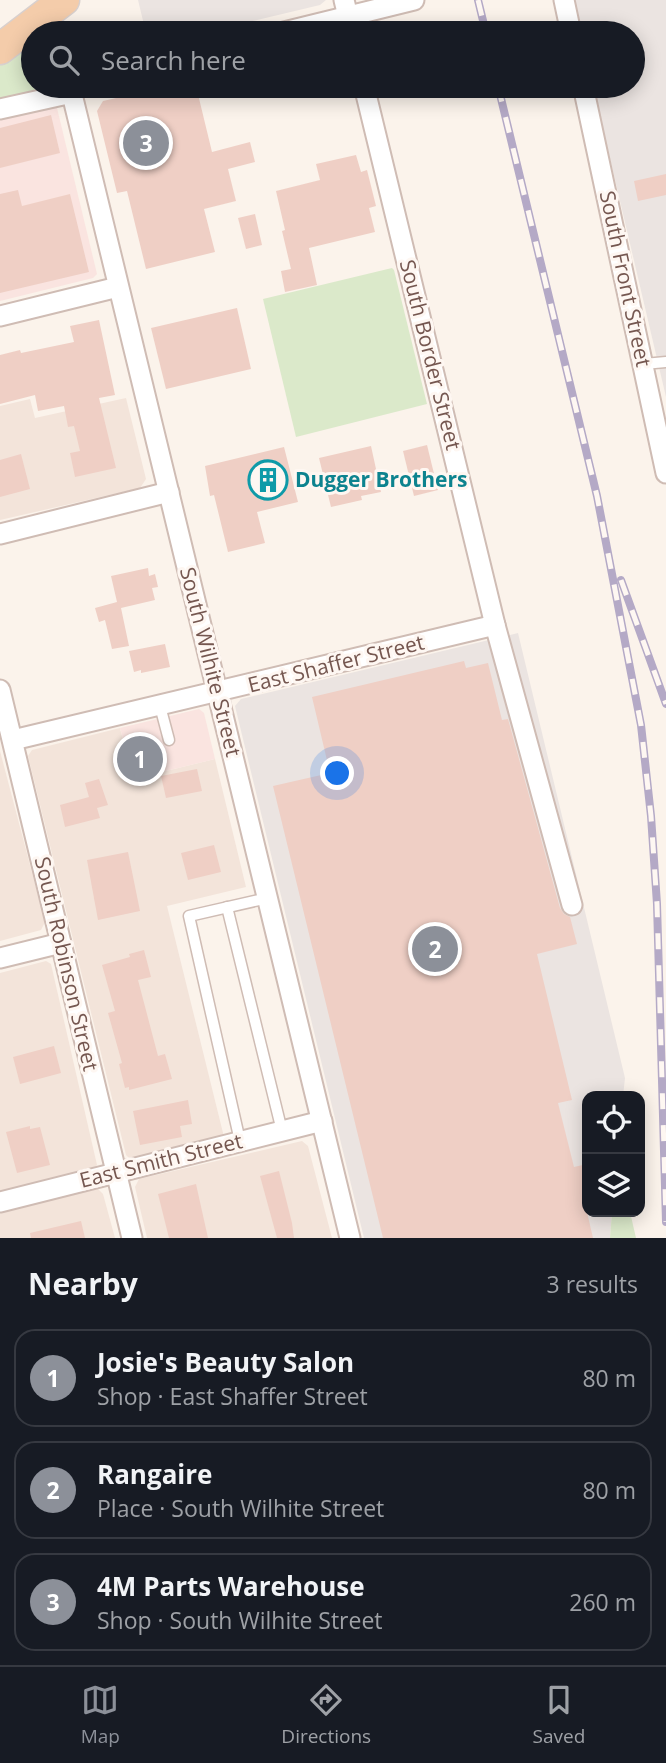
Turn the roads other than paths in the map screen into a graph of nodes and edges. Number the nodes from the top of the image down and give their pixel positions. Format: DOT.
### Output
graph roads {
  1 [pos="64,0"];
  2 [pos="414,0"];
  3 [pos="564,0"];
  4 [pos="348,17"];
  5 [pos="37,21"];
  6 [pos="568,21"];
  7 [pos="21,33"];
  8 [pos="0,49"];
  9 [pos="39,98"];
  10 [pos="73,98"];
  11 [pos="368,98"];
  12 [pos="586,98"];
  13 [pos="0,109"];
  14 [pos="118,287"];
  15 [pos="0,316"];
  16 [pos="666,362"];
  17 [pos="644,364"];
  18 [pos="660,409"];
  19 [pos="666,473"];
  20 [pos="169,492"];
  21 [pos="0,534"];
  22 [pos="495,625"];
  23 [pos="0,690"];
  24 [pos="218,692"];
  25 [pos="160,706"];
  26 [pos="8,739"];
  27 [pos="169,740"];
  28 [pos="268,898"];
  29 [pos="572,905"];
  30 [pos="227,907"];
  31 [pos="61,943"];
  32 [pos="0,958"];
  33 [pos="322,1121"];
  34 [pos="282,1131"];
  35 [pos="240,1141"];
  36 [pos="117,1174"];
  37 [pos="0,1202"];
  38 [pos="132,1238"];
  39 [pos="350,1238"];
  1 -- 5 [label="main road"];
  2 -- 4 [label="street"];
  3 -- 6 [label="street"];
  7 -- 8 [label="main road"];
  9 -- 13 [label="street"];
  10 -- 14 [label="street, South Wilhite Street"];
  11 -- 22 [label="street, South Border Street"];
  12 -- 17 [label="street, South Front Street"];
  14 -- 15 [label="street"];
  14 -- 20 [label="street, South Wilhite Street"];
  16 -- 17 [label="lane"];
  17 -- 18 [label="street, South Front Street"];
  18 -- 19 [label="street, South Front Street"];
  20 -- 21 [label="street"];
  20 -- 24 [label="street, South Wilhite Street"];
  22 -- 24 [label="street, East Shaffer Street"];
  22 -- 29 [label="street, South Border Street"];
  23 -- 26 [label="street, South Robinson Street"];
  24 -- 25 [label="street, East Shaffer Street"];
  24 -- 28 [label="street, South Wilhite Street"];
  25 -- 26 [label="street, East Shaffer Street"];
  25 -- 27 [label="lane"];
  26 -- 31 [label="street, South Robinson Street"];
  28 -- 30 [label="lane"];
  28 -- 33 [label="street, South Wilhite Street"];
  30 -- 34 [label="lane"];
  30 -- 35 [label="lane"];
  31 -- 32 [label="street"];
  31 -- 36 [label="street, South Robinson Street"];
  33 -- 34 [label="street, East Smith Street"];
  33 -- 39 [label="street, South Wilhite Street"];
  34 -- 35 [label="street, East Smith Street"];
  35 -- 36 [label="street, East Smith Street"];
  36 -- 37 [label="street, East Smith Street"];
  36 -- 38 [label="street, South Robinson Street"];
}
